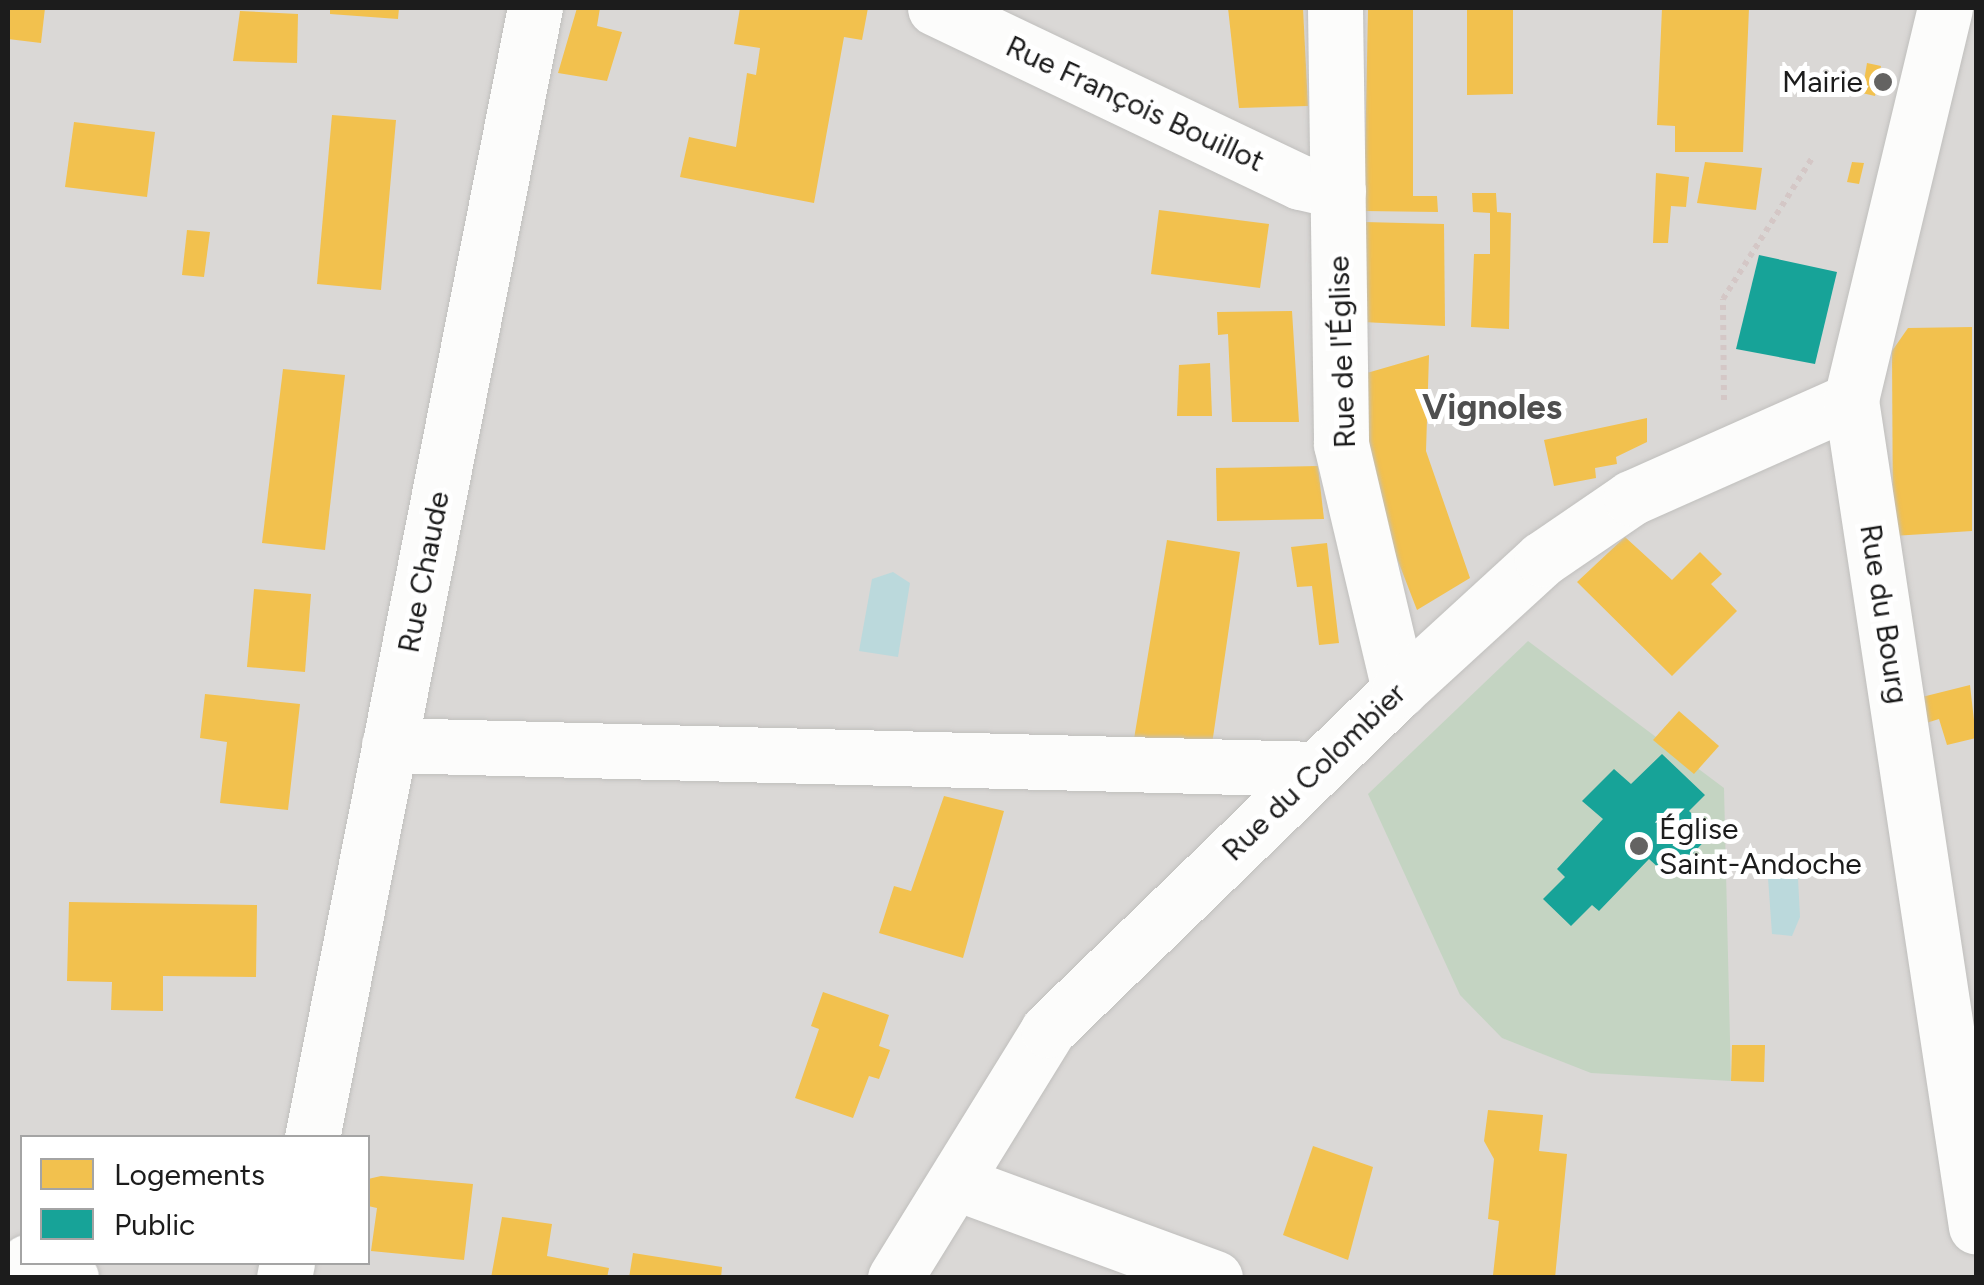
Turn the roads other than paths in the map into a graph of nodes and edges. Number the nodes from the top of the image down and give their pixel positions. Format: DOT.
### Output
graph roads {
  1 [pos="535,8"];
  2 [pos="935,8"];
  3 [pos="1335,8"];
  4 [pos="1944,8"];
  5 [pos="1338,191"];
  6 [pos="1851,400"];
  7 [pos="1399,690"];
  8 [pos="390,745"];
  9 [pos="1315,769"];
  10 [pos="313,1135"];
  11 [pos="957,1182"];
  12 [pos="1976,1227"];
  13 [pos="34,1265"];
  14 [pos="71,1278"];
  15 [pos="896,1278"];
  16 [pos="1214,1278"];
  1 -- 8 [label="street, Rue Chaude"];
  2 -- 5 [label="street, Rue François Bouillot"];
  3 -- 5 [label="street, Rue de l'Église"];
  4 -- 6 [label="street, Rue du Bourg"];
  5 -- 7 [label="street, Rue de l'Église"];
  6 -- 7 [label="street, Rue du Colombier"];
  6 -- 12 [label="street, Rue du Bourg"];
  7 -- 9 [label="street, Rue du Colombier"];
  8 -- 9 [label="street"];
  8 -- 10 [label="street, Rue Chaude"];
  9 -- 11 [label="street, Rue du Colombier"];
  11 -- 15 [label="street, Rue du Colombier"];
  11 -- 16 [label="street"];
  13 -- 14 [label="street"];
}
